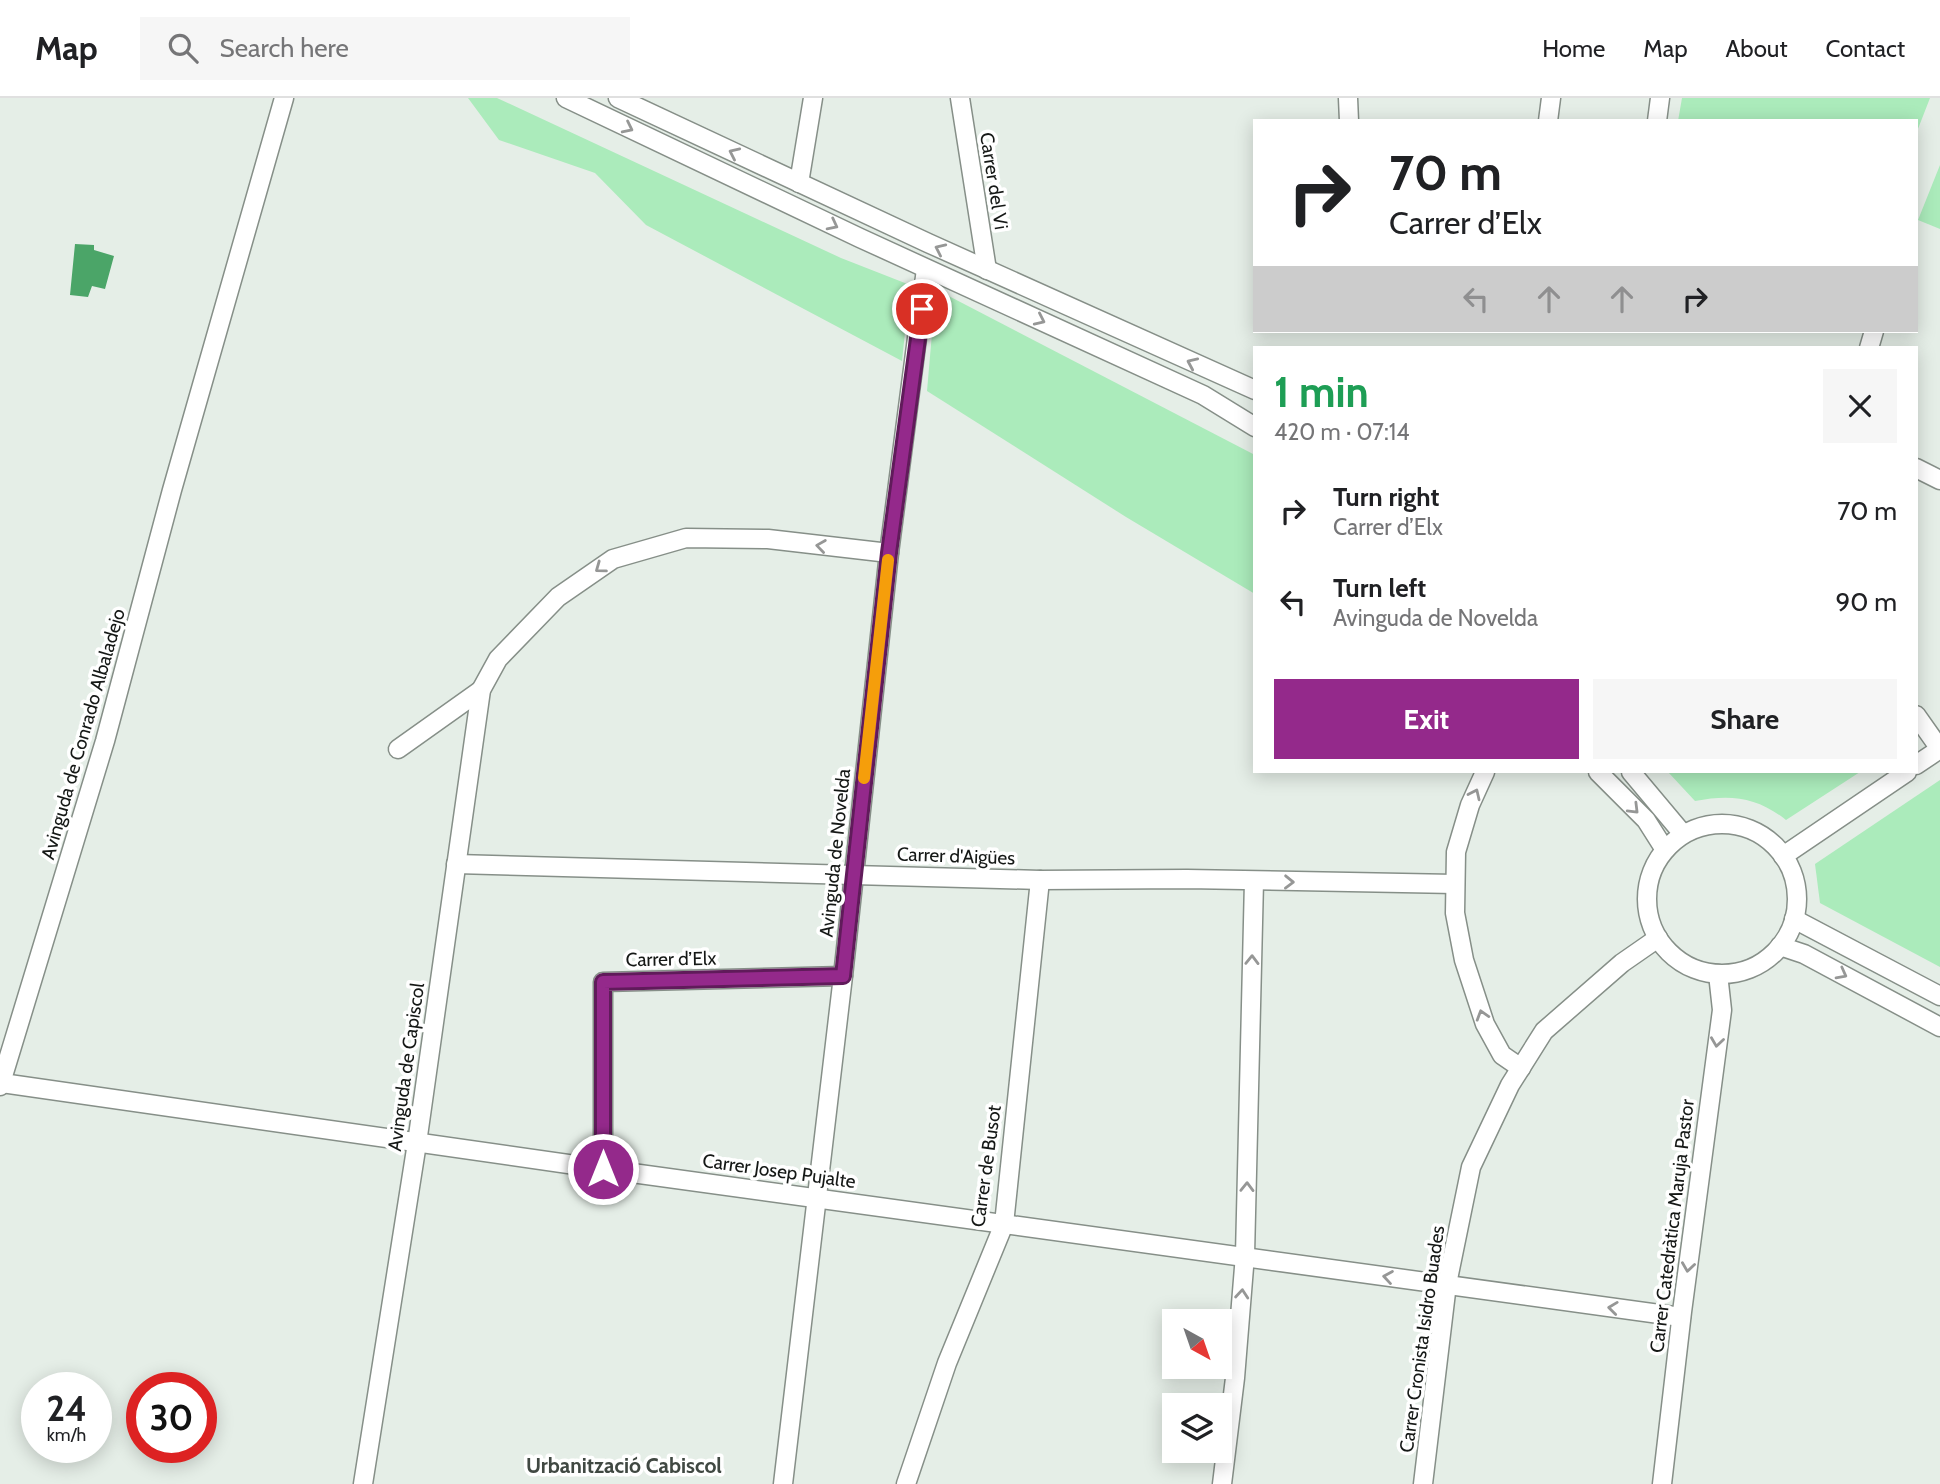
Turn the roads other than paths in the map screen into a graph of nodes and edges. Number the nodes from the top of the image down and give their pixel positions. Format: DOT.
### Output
graph roads {
  1 [pos="284,98"];
  2 [pos="566,98"];
  3 [pos="618,98"];
  4 [pos="813,98"];
  5 [pos="960,98"];
  6 [pos="1348,98"];
  7 [pos="1550,98"];
  8 [pos="1660,98"];
  9 [pos="1349,119"];
  10 [pos="1548,119"];
  11 [pos="1657,119"];
  12 [pos="799,183"];
  13 [pos="926,269"];
  14 [pos="987,270"];
  15 [pos="1253,389"];
  16 [pos="1253,425"];
  17 [pos="1918,469"];
  18 [pos="1940,480"];
  19 [pos="889,553"];
  20 [pos="481,690"];
  21 [pos="1918,718"];
  22 [pos="398,749"];
  23 [pos="1940,749"];
  24 [pos="1918,764"];
  25 [pos="1485,773"];
  26 [pos="1599,773"];
  27 [pos="1632,773"];
  28 [pos="1905,773"];
  29 [pos="1683,834"];
  30 [pos="1665,850"];
  31 [pos="1783,856"];
  32 [pos="456,864"];
  33 [pos="853,874"];
  34 [pos="1040,880"];
  35 [pos="1254,881"];
  36 [pos="1455,884"];
  37 [pos="1794,919"];
  38 [pos="1658,938"];
  39 [pos="1780,946"];
  40 [pos="1718,974"];
  41 [pos="843,976"];
  42 [pos="1940,996"];
  43 [pos="1940,1027"];
  44 [pos="1521,1068"];
  45 [pos="1,1084"];
  46 [pos="308,1126"];
  47 [pos="416,1143"];
  48 [pos="603,1169"];
  49 [pos="817,1197"];
  50 [pos="1003,1224"];
  51 [pos="1245,1255"];
  52 [pos="1447,1284"];
  53 [pos="1681,1317"];
  54 [pos="363,1484"];
  55 [pos="783,1484"];
  56 [pos="906,1484"];
  57 [pos="1222,1484"];
  58 [pos="1423,1484"];
  59 [pos="1662,1484"];
  1 -- 45 [label="street, Avinguda de Conrado Albaladejo"];
  2 -- 13 [label="street, one-way"];
  12 -- 3 [label="street, one-way"];
  4 -- 12 [label="street"];
  5 -- 14 [label="street, Carrer del Vi"];
  6 -- 9 [label="street"];
  7 -- 10 [label="street"];
  8 -- 11 [label="street"];
  14 -- 12 [label="street, one-way"];
  13 -- 16 [label="street, one-way"];
  13 -- 19 [label="street, Avinguda de Novelda"];
  15 -- 14 [label="street, one-way"];
  17 -- 18 [label="street"];
  19 -- 20 [label="street, Avinguda de Capiscol, one-way"];
  19 -- 33 [label="street, Avinguda de Novelda"];
  20 -- 22 [label="street"];
  20 -- 32 [label="street, Avinguda de Capiscol"];
  21 -- 23 [label="street"];
  23 -- 24 [label="street"];
  36 -- 25 [label="street, one-way"];
  26 -- 30 [label="street, one-way"];
  27 -- 29 [label="street"];
  28 -- 31 [label="street"];
  29 -- 30 [label="street"];
  29 -- 31 [label="street"];
  30 -- 38 [label="street"];
  31 -- 37 [label="street"];
  32 -- 33 [label="street, Carrer d'Aigües"];
  32 -- 47 [label="street, Avinguda de Capiscol"];
  33 -- 34 [label="street, Carrer d'Aigües"];
  33 -- 41 [label="street, Avinguda de Novelda"];
  34 -- 35 [label="street, Carrer d'Aigües"];
  34 -- 50 [label="street, Carrer de Busot"];
  35 -- 36 [label="street, Carrer d'Aigües, one-way"];
  51 -- 35 [label="street, one-way"];
  44 -- 36 [label="street, one-way"];
  37 -- 39 [label="street"];
  37 -- 42 [label="street"];
  38 -- 40 [label="street"];
  38 -- 44 [label="street, Carrer Cronista Isidro Buades"];
  39 -- 40 [label="street"];
  39 -- 43 [label="street, one-way"];
  40 -- 53 [label="street, Carrer Catedràtica Maruja Pastor, one-way"];
  41 -- 48 [label="street, Carrer d’Elx"];
  41 -- 49 [label="street, Avinguda de Novelda"];
  44 -- 52 [label="street, Carrer Cronista Isidro Buades"];
  45 -- 46 [label="street, Avinguda de Conrado Albaladejo"];
  46 -- 47 [label="street, Carrer Josep Pujalte"];
  47 -- 48 [label="street, Carrer Josep Pujalte"];
  47 -- 54 [label="street, Avinguda de Capiscol"];
  48 -- 49 [label="street, Carrer Josep Pujalte"];
  49 -- 50 [label="street, Carrer Josep Pujalte"];
  49 -- 55 [label="street, Avinguda de Novelda"];
  50 -- 51 [label="street, Carrer Josep Pujalte"];
  50 -- 56 [label="street, Carrer de Busot"];
  52 -- 51 [label="street, Carrer Josep Pujalte, one-way"];
  57 -- 51 [label="street, one-way"];
  53 -- 52 [label="street, Carrer Josep Pujalte, one-way"];
  52 -- 58 [label="street, Carrer Cronista Isidro Buades"];
  53 -- 59 [label="street, Carrer Catedràtica Maruja Pastor"];
}
